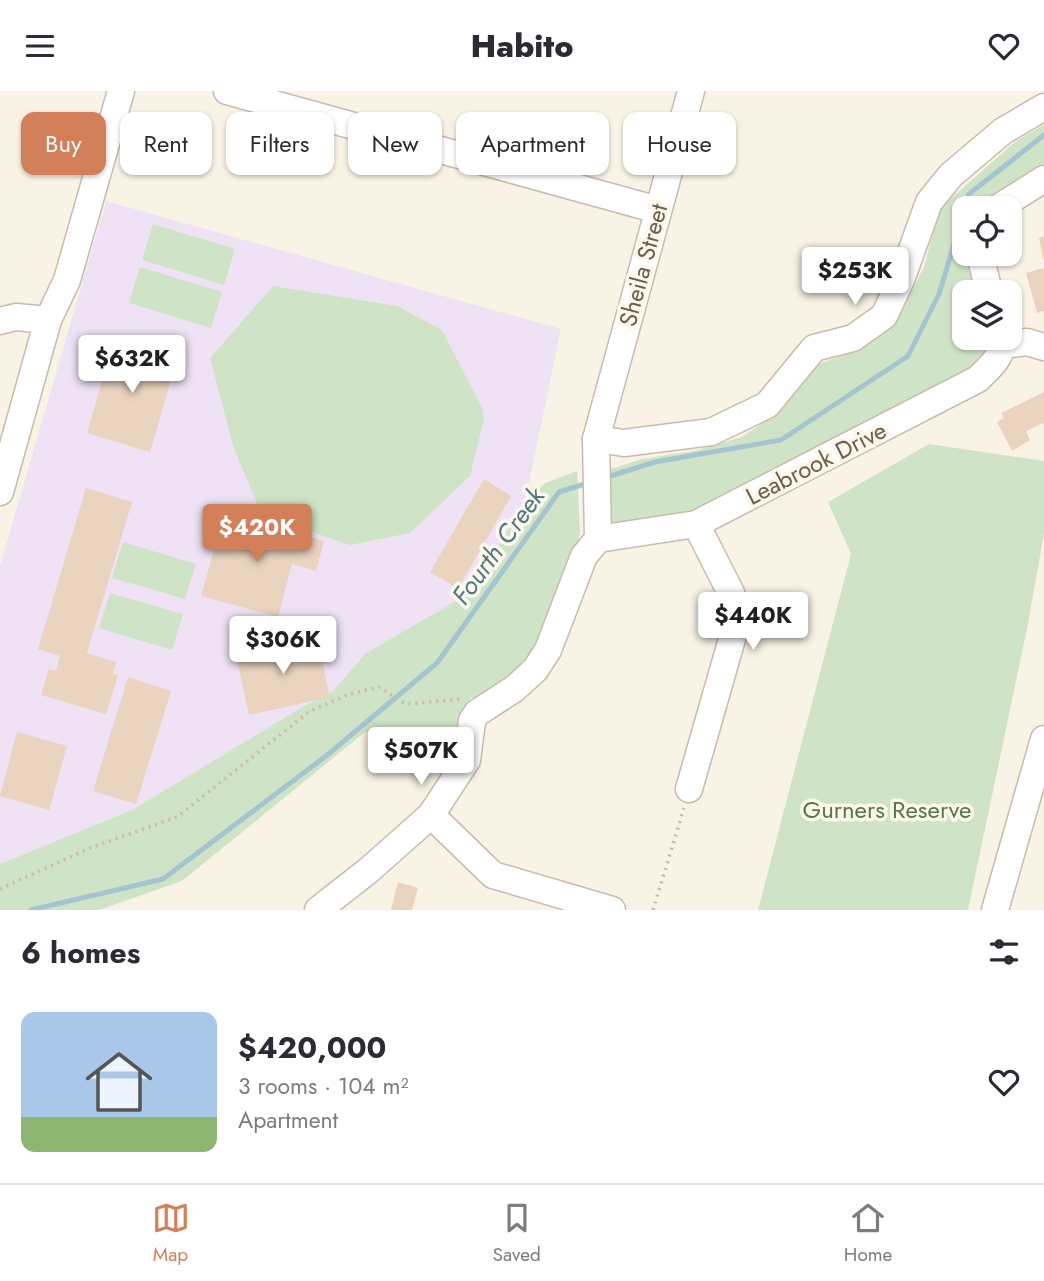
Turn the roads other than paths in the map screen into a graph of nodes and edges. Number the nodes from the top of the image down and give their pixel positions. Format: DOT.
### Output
graph roads {
  1 [pos="121,91"];
  2 [pos="227,91"];
  3 [pos="691,91"];
  4 [pos="1044,107"];
  5 [pos="1044,179"];
  6 [pos="1017,196"];
  7 [pos="657,210"];
  8 [pos="48,320"];
  9 [pos="0,321"];
  10 [pos="1022,342"];
  11 [pos="1044,347"];
  12 [pos="1000,350"];
  13 [pos="596,439"];
  14 [pos="0,492"];
  15 [pos="696,524"];
  16 [pos="598,538"];
  17 [pos="1044,739"];
  18 [pos="690,789"];
  19 [pos="431,815"];
  20 [pos="318,910"];
  21 [pos="612,910"];
  22 [pos="995,910"];
  1 -- 8 [label="street"];
  2 -- 7 [label="street"];
  3 -- 7 [label="street, Sheila Street"];
  4 -- 13 [label="street"];
  5 -- 6 [label="street"];
  7 -- 13 [label="street, Sheila Street"];
  8 -- 9 [label="street"];
  8 -- 14 [label="street"];
  10 -- 11 [label="street"];
  12 -- 15 [label="street, Leabrook Drive"];
  13 -- 16 [label="street"];
  15 -- 16 [label="street, Leabrook Drive"];
  15 -- 18 [label="street"];
  16 -- 19 [label="street"];
  17 -- 22 [label="street"];
  19 -- 20 [label="street"];
  19 -- 21 [label="street"];
}
